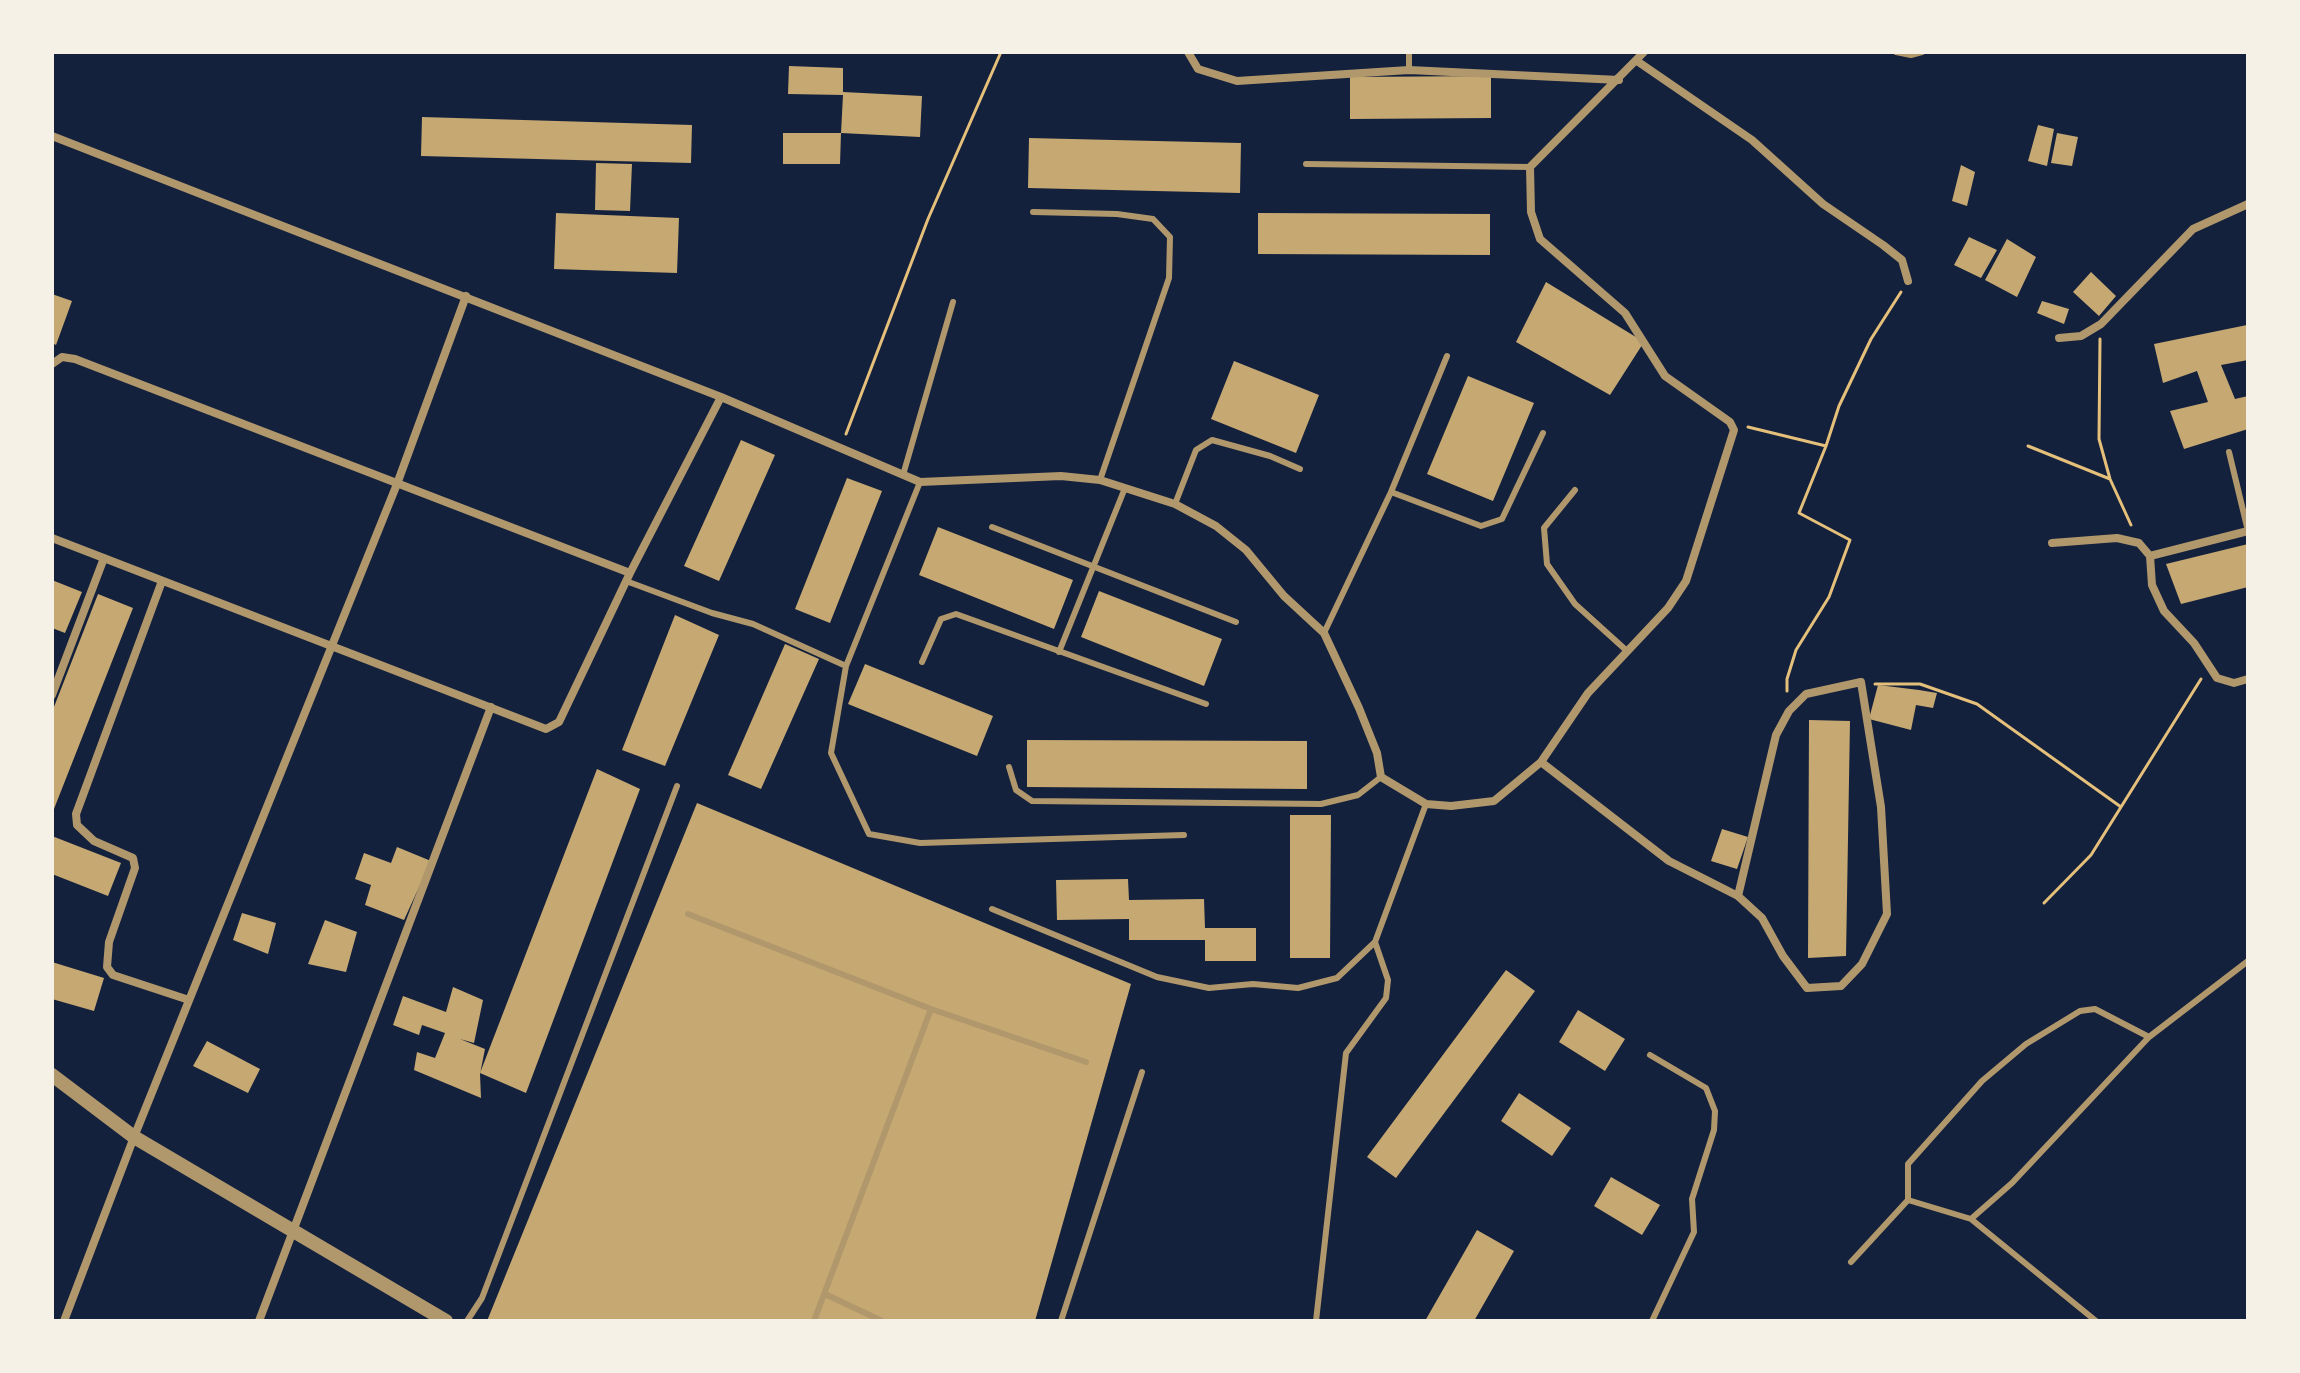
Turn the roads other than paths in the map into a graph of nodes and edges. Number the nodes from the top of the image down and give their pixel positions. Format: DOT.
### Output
graph roads {
  1 [pos="1188,52"];
  2 [pos="1409,52"];
  3 [pos="1644,52"];
  4 [pos="1896,52"];
  5 [pos="1922,52"];
  6 [pos="1637,61"];
  7 [pos="1409,70"];
  8 [pos="1619,80"];
  9 [pos="52,136"];
  10 [pos="1306,164"];
  11 [pos="1530,167"];
  12 [pos="2248,204"];
  13 [pos="1033,212"];
  14 [pos="1908,281"];
  15 [pos="466,296"];
  16 [pos="953,302"];
  17 [pos="2059,338"];
  18 [pos="52,353"];
  19 [pos="1447,356"];
  20 [pos="62,357"];
  21 [pos="52,364"];
  22 [pos="721,397"];
  23 [pos="1543,433"];
  24 [pos="2229,452"];
  25 [pos="1300,469"];
  26 [pos="903,475"];
  27 [pos="1100,480"];
  28 [pos="920,482"];
  29 [pos="397,484"];
  30 [pos="1125,488"];
  31 [pos="1575,490"];
  32 [pos="1391,492"];
  33 [pos="1175,504"];
  34 [pos="992,527"];
  35 [pos="2248,531"];
  36 [pos="52,538"];
  37 [pos="2052,543"];
  38 [pos="2150,556"];
  39 [pos="104,558"];
  40 [pos="1094,566"];
  41 [pos="628,577"];
  42 [pos="162,581"];
  43 [pos="1236,622"];
  44 [pos="1324,633"];
  45 [pos="332,647"];
  46 [pos="1627,651"];
  47 [pos="1059,652"];
  48 [pos="922,662"];
  49 [pos="846,666"];
  50 [pos="2248,679"];
  51 [pos="52,695"];
  52 [pos="1206,704"];
  53 [pos="491,707"];
  54 [pos="1541,762"];
  55 [pos="1009,767"];
  56 [pos="1381,777"];
  57 [pos="677,786"];
  58 [pos="1426,804"];
  59 [pos="1184,835"];
  60 [pos="1738,896"];
  61 [pos="992,909"];
  62 [pos="688,914"];
  63 [pos="1375,942"];
  64 [pos="2248,961"];
  65 [pos="189,1000"];
  66 [pos="931,1009"];
  67 [pos="2149,1037"];
  68 [pos="1650,1055"];
  69 [pos="1086,1062"];
  70 [pos="1142,1072"];
  71 [pos="52,1075"];
  72 [pos="134,1137"];
  73 [pos="1908,1200"];
  74 [pos="1971,1219"];
  75 [pos="292,1231"];
  76 [pos="1851,1262"];
  77 [pos="825,1294"];
  78 [pos="64,1321"];
  79 [pos="259,1321"];
  80 [pos="446,1321"];
  81 [pos="467,1321"];
  82 [pos="814,1321"];
  83 [pos="882,1321"];
  84 [pos="1061,1321"];
  85 [pos="1316,1321"];
  86 [pos="1652,1321"];
  87 [pos="2096,1321"];
  1 -- 7 [label="street"];
  2 -- 7 [label="lane"];
  3 -- 6 [label="street"];
  4 -- 5 [label="lane"];
  6 -- 8 [label="street"];
  6 -- 14 [label="street"];
  7 -- 8 [label="street"];
  8 -- 11 [label="street"];
  9 -- 15 [label="street"];
  10 -- 11 [label="lane"];
  11 -- 46 [label="street"];
  12 -- 17 [label="street"];
  13 -- 27 [label="lane"];
  15 -- 22 [label="street"];
  15 -- 29 [label="street"];
  16 -- 26 [label="lane"];
  18 -- 20 [label="street"];
  19 -- 32 [label="lane"];
  20 -- 21 [label="street"];
  20 -- 29 [label="street"];
  22 -- 26 [label="street"];
  22 -- 41 [label="street"];
  23 -- 32 [label="lane"];
  24 -- 35 [label="lane"];
  25 -- 33 [label="lane"];
  26 -- 28 [label="street"];
  27 -- 28 [label="street"];
  27 -- 30 [label="street"];
  28 -- 49 [label="lane"];
  29 -- 41 [label="street"];
  29 -- 45 [label="street"];
  30 -- 33 [label="street"];
  30 -- 40 [label="lane"];
  31 -- 46 [label="lane"];
  32 -- 44 [label="lane"];
  33 -- 44 [label="street"];
  34 -- 40 [label="lane"];
  35 -- 38 [label="street"];
  36 -- 39 [label="street"];
  37 -- 38 [label="street"];
  38 -- 50 [label="street"];
  39 -- 42 [label="street"];
  39 -- 51 [label="street"];
  40 -- 43 [label="lane"];
  40 -- 47 [label="lane"];
  41 -- 49 [label="lane"];
  41 -- 53 [label="street"];
  42 -- 45 [label="street"];
  42 -- 65 [label="street"];
  44 -- 56 [label="street"];
  45 -- 53 [label="street"];
  45 -- 65 [label="street"];
  46 -- 54 [label="street"];
  47 -- 48 [label="lane"];
  47 -- 52 [label="lane"];
  49 -- 59 [label="lane"];
  53 -- 75 [label="street"];
  54 -- 58 [label="street"];
  54 -- 60 [label="street"];
  55 -- 56 [label="lane"];
  56 -- 58 [label="street"];
  57 -- 81 [label="lane"];
  58 -- 63 [label="lane"];
  60 -- 60 [label="street"];
  61 -- 63 [label="lane"];
  62 -- 66 [label="lane"];
  63 -- 85 [label="lane"];
  64 -- 67 [label="lane"];
  65 -- 72 [label="street"];
  66 -- 69 [label="lane"];
  66 -- 77 [label="lane"];
  67 -- 73 [label="lane"];
  67 -- 74 [label="lane"];
  68 -- 86 [label="lane"];
  70 -- 84 [label="lane"];
  71 -- 72 [label="street"];
  72 -- 75 [label="street"];
  72 -- 78 [label="street"];
  73 -- 74 [label="lane"];
  73 -- 76 [label="lane"];
  74 -- 87 [label="lane"];
  75 -- 79 [label="street"];
  75 -- 80 [label="street"];
  77 -- 82 [label="lane"];
  77 -- 83 [label="lane"];
}
